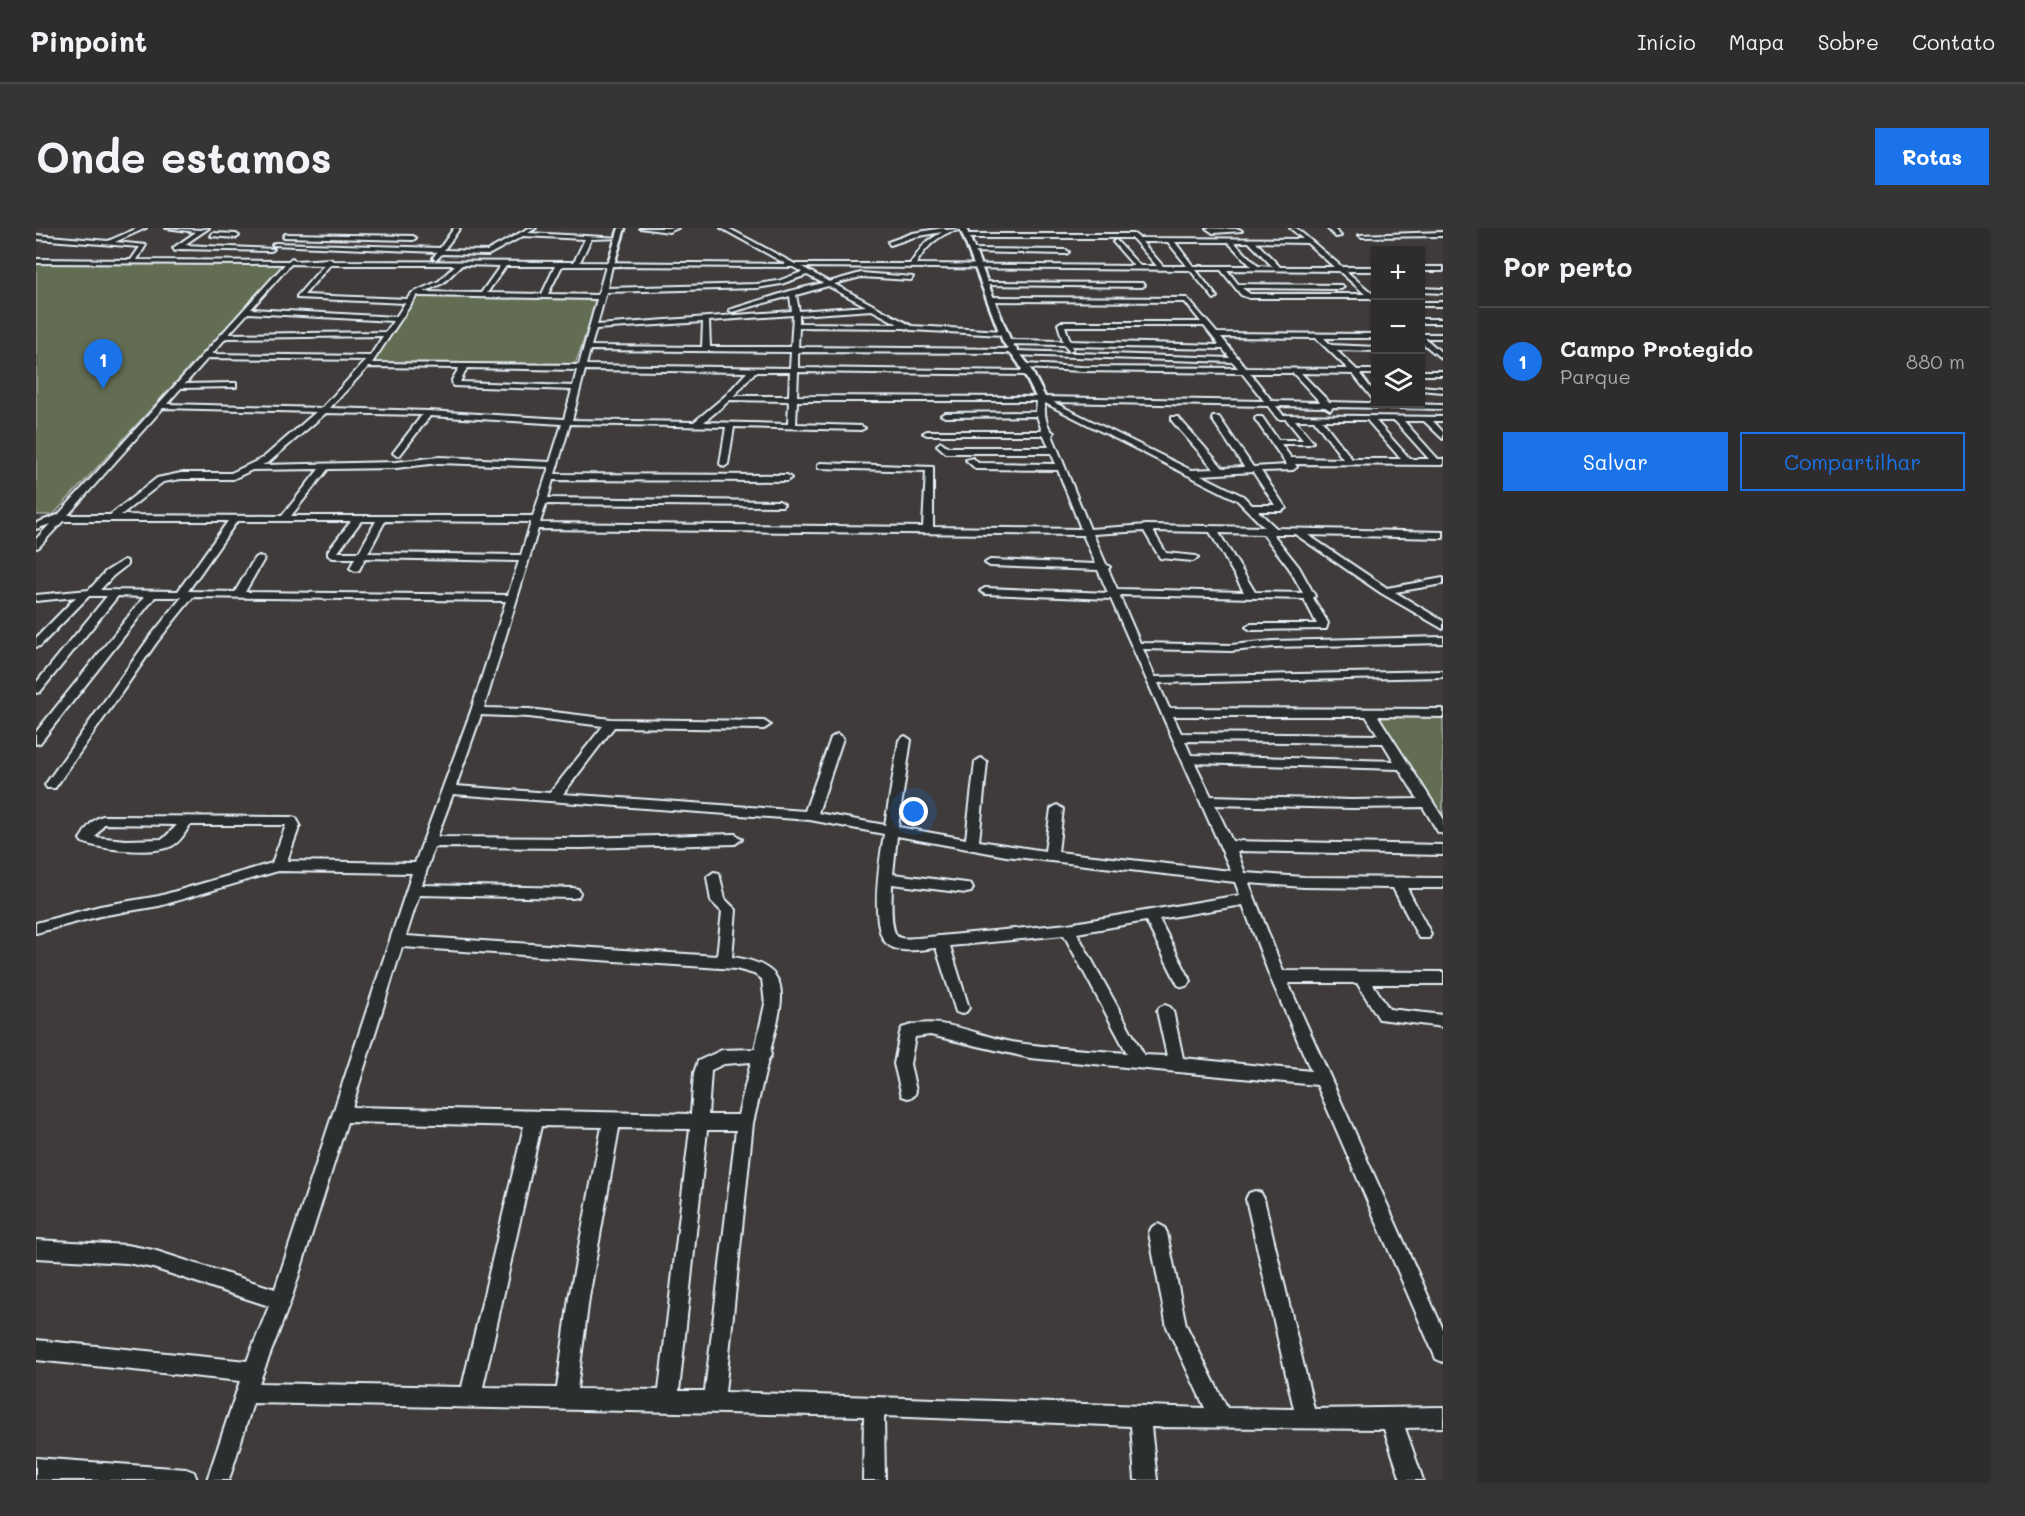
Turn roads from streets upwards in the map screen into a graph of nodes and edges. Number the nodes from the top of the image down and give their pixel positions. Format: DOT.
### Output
graph roads {
  1 [pos="143,228"];
  2 [pos="170,228"];
  3 [pos="206,228"];
  4 [pos="457,228"];
  5 [pos="533,228"];
  6 [pos="622,228"];
  7 [pos="643,228"];
  8 [pos="675,228"];
  9 [pos="724,228"];
  10 [pos="1127,228"];
  11 [pos="1209,228"];
  12 [pos="1329,228"];
  13 [pos="1354,228"];
  14 [pos="292,229"];
  15 [pos="948,230"];
  16 [pos="965,230"];
  17 [pos="198,231"];
  18 [pos="351,231"];
  19 [pos="1245,231"];
  20 [pos="1293,231"];
  21 [pos="111,233"];
  22 [pos="1161,234"];
  23 [pos="1190,234"];
  24 [pos="213,235"];
  25 [pos="1362,235"];
  26 [pos="285,236"];
  27 [pos="522,236"];
  28 [pos="557,236"];
  29 [pos="1338,236"];
  30 [pos="1443,236"];
  31 [pos="36,237"];
  32 [pos="327,237"];
  33 [pos="496,237"];
  34 [pos="590,237"];
  35 [pos="48,238"];
  36 [pos="413,238"];
  37 [pos="619,238"];
  38 [pos="1136,238"];
  39 [pos="1168,240"];
  40 [pos="1196,240"];
  41 [pos="1208,240"];
  42 [pos="1229,240"];
  43 [pos="1250,240"];
  44 [pos="1024,241"];
  45 [pos="1270,241"];
  46 [pos="1309,241"];
  47 [pos="1370,241"];
  48 [pos="93,242"];
  49 [pos="1116,242"];
  50 [pos="36,243"];
  51 [pos="106,243"];
  52 [pos="890,243"];
  53 [pos="1051,243"];
  54 [pos="1061,243"];
  55 [pos="315,246"];
  56 [pos="178,247"];
  57 [pos="222,247"];
  58 [pos="273,247"];
  59 [pos="552,247"];
  60 [pos="1215,247"];
  61 [pos="1278,248"];
  62 [pos="441,251"];
  63 [pos="971,251"];
  64 [pos="1030,251"];
  65 [pos="1055,252"];
  66 [pos="1066,252"];
  67 [pos="687,256"];
  68 [pos="1106,256"];
  69 [pos="761,257"];
  70 [pos="779,257"];
  71 [pos="1286,257"];
  72 [pos="296,260"];
  73 [pos="36,261"];
  74 [pos="68,261"];
  75 [pos="133,261"];
  76 [pos="162,261"];
  77 [pos="258,261"];
  78 [pos="330,261"];
  79 [pos="432,263"];
  80 [pos="460,264"];
  81 [pos="610,264"];
  82 [pos="675,264"];
  83 [pos="683,264"];
  84 [pos="503,265"];
  85 [pos="559,265"];
  86 [pos="576,265"];
  87 [pos="753,265"];
  88 [pos="794,265"];
  89 [pos="912,266"];
  90 [pos="978,268"];
  91 [pos="1039,268"];
  92 [pos="1074,268"];
  93 [pos="1112,268"];
  94 [pos="1138,268"];
  95 [pos="1162,268"];
  96 [pos="1190,269"];
  97 [pos="1223,269"];
  98 [pos="1257,269"];
  99 [pos="1280,269"];
  100 [pos="1299,269"];
  101 [pos="1342,269"];
  102 [pos="1371,269"];
  103 [pos="1425,269"];
  104 [pos="1434,269"];
  105 [pos="1443,269"];
  106 [pos="675,272"];
  107 [pos="806,273"];
  108 [pos="1443,276"];
  109 [pos="911,278"];
  110 [pos="676,280"];
  111 [pos="828,284"];
  112 [pos="984,284"];
  113 [pos="1142,285"];
  114 [pos="757,286"];
  115 [pos="1237,286"];
  116 [pos="1425,286"];
  117 [pos="675,289"];
  118 [pos="1363,289"];
  119 [pos="1425,290"];
  120 [pos="1432,291"];
  121 [pos="1443,291"];
  122 [pos="792,292"];
  123 [pos="602,293"];
  124 [pos="1371,293"];
  125 [pos="483,295"];
  126 [pos="1371,295"];
  127 [pos="544,296"];
  128 [pos="412,297"];
  129 [pos="1214,297"];
  130 [pos="992,303"];
  131 [pos="1425,304"];
  132 [pos="1443,304"];
  133 [pos="873,308"];
  134 [pos="1188,308"];
  135 [pos="247,311"];
  136 [pos="1425,312"];
  137 [pos="1443,313"];
  138 [pos="295,314"];
  139 [pos="796,314"];
  140 [pos="709,318"];
  141 [pos="397,319"];
  142 [pos="289,321"];
  143 [pos="1425,321"];
  144 [pos="1443,321"];
  145 [pos="1206,324"];
  146 [pos="795,325"];
  147 [pos="907,326"];
  148 [pos="592,327"];
  149 [pos="283,328"];
  150 [pos="1003,333"];
  151 [pos="387,334"];
  152 [pos="276,335"];
  153 [pos="1215,335"];
  154 [pos="1317,335"];
  155 [pos="224,336"];
  156 [pos="1371,336"];
  157 [pos="1443,336"];
  158 [pos="1425,337"];
  159 [pos="271,342"];
  160 [pos="894,342"];
  161 [pos="1425,342"];
  162 [pos="1066,343"];
  163 [pos="1224,347"];
  164 [pos="1327,347"];
  165 [pos="587,348"];
  166 [pos="265,349"];
  167 [pos="706,349"];
  168 [pos="795,349"];
  169 [pos="1010,349"];
  170 [pos="1371,349"];
  171 [pos="1425,350"];
  172 [pos="899,351"];
  173 [pos="1434,351"];
  174 [pos="1443,351"];
  175 [pos="1072,355"];
  176 [pos="206,356"];
  177 [pos="259,356"];
  178 [pos="372,358"];
  179 [pos="1443,358"];
  180 [pos="1234,360"];
  181 [pos="365,365"];
  182 [pos="465,368"];
  183 [pos="582,369"];
  184 [pos="1025,369"];
  185 [pos="1081,369"];
  186 [pos="752,371"];
  187 [pos="793,371"];
  188 [pos="904,372"];
  189 [pos="1244,372"];
  190 [pos="1354,372"];
  191 [pos="1371,372"];
  192 [pos="1296,373"];
  193 [pos="1425,373"];
  194 [pos="1443,373"];
  195 [pos="233,385"];
  196 [pos="179,386"];
  197 [pos="1366,386"];
  198 [pos="1371,386"];
  199 [pos="576,388"];
  200 [pos="1425,388"];
  201 [pos="1443,390"];
  202 [pos="1371,394"];
  203 [pos="728,398"];
  204 [pos="792,399"];
  205 [pos="1041,399"];
  206 [pos="1371,403"];
  207 [pos="1327,404"];
  208 [pos="1270,405"];
  209 [pos="161,406"];
  210 [pos="1425,406"];
  211 [pos="1443,407"];
  212 [pos="1382,408"];
  213 [pos="324,410"];
  214 [pos="428,413"];
  215 [pos="945,414"];
  216 [pos="1041,414"];
  217 [pos="1316,417"];
  218 [pos="1337,417"];
  219 [pos="1289,418"];
  220 [pos="1369,418"];
  221 [pos="1393,418"];
  222 [pos="1425,418"];
  223 [pos="1175,419"];
  224 [pos="1216,419"];
  225 [pos="1259,419"];
  226 [pos="1443,419"];
  227 [pos="567,422"];
  228 [pos="696,424"];
  229 [pos="730,425"];
  230 [pos="792,428"];
  231 [pos="861,428"];
  232 [pos="927,433"];
  233 [pos="1050,433"];
  234 [pos="1443,437"];
  235 [pos="1277,442"];
  236 [pos="941,445"];
  237 [pos="1055,450"];
  238 [pos="397,453"];
  239 [pos="970,460"];
  240 [pos="1291,461"];
  241 [pos="1349,461"];
  242 [pos="1407,461"];
  243 [pos="1439,462"];
  244 [pos="724,464"];
  245 [pos="326,466"];
  246 [pos="821,466"];
  247 [pos="1061,467"];
  248 [pos="251,468"];
  249 [pos="1253,469"];
  250 [pos="551,471"];
  251 [pos="1221,472"];
  252 [pos="1188,473"];
  253 [pos="788,478"];
  254 [pos="542,501"];
  255 [pos="780,504"];
  256 [pos="1251,508"];
  257 [pos="58,518"];
  258 [pos="112,518"];
  259 [pos="234,519"];
  260 [pos="284,519"];
  261 [pos="358,519"];
  262 [pos="382,519"];
  263 [pos="535,523"];
  264 [pos="36,526"];
  265 [pos="1147,528"];
  266 [pos="928,530"];
  267 [pos="1213,530"];
  268 [pos="1269,531"];
  269 [pos="1296,531"];
  270 [pos="1087,532"];
  271 [pos="1443,535"];
  272 [pos="36,545"];
  273 [pos="362,557"];
  274 [pos="525,558"];
  275 [pos="1193,558"];
  276 [pos="259,560"];
  277 [pos="124,562"];
  278 [pos="990,563"];
  279 [pos="1105,567"];
  280 [pos="355,568"];
  281 [pos="1443,581"];
  282 [pos="985,591"];
  283 [pos="1385,591"];
  284 [pos="89,593"];
  285 [pos="115,593"];
  286 [pos="152,594"];
  287 [pos="186,594"];
  288 [pos="239,594"];
  289 [pos="1115,594"];
  290 [pos="1252,596"];
  291 [pos="1307,596"];
  292 [pos="36,598"];
  293 [pos="511,598"];
  294 [pos="1443,626"];
  295 [pos="1251,627"];
  296 [pos="1443,640"];
  297 [pos="36,645"];
  298 [pos="1137,646"];
  299 [pos="1443,674"];
  300 [pos="1152,680"];
  301 [pos="36,690"];
  302 [pos="477,711"];
  303 [pos="1165,712"];
  304 [pos="1370,713"];
  305 [pos="1443,713"];
  306 [pos="611,723"];
  307 [pos="764,725"];
  308 [pos="1176,737"];
  309 [pos="837,738"];
  310 [pos="1388,739"];
  311 [pos="36,740"];
  312 [pos="905,741"];
  313 [pos="1186,759"];
  314 [pos="981,762"];
  315 [pos="1403,765"];
  316 [pos="51,785"];
  317 [pos="449,790"];
  318 [pos="553,798"];
  319 [pos="1206,800"];
  320 [pos="1427,803"];
  321 [pos="1057,809"];
  322 [pos="810,816"];
  323 [pos="186,821"];
  324 [pos="1443,829"];
  325 [pos="890,830"];
  326 [pos="735,839"];
  327 [pos="429,842"];
  328 [pos="972,844"];
  329 [pos="1228,846"];
  330 [pos="1443,850"];
  331 [pos="1050,857"];
  332 [pos="278,866"];
  333 [pos="422,868"];
  334 [pos="714,877"];
  335 [pos="1238,877"];
  336 [pos="887,878"];
  337 [pos="1443,883"];
  338 [pos="1398,884"];
  339 [pos="966,888"];
  340 [pos="414,890"];
  341 [pos="573,893"];
  342 [pos="1247,899"];
  343 [pos="1150,917"];
  344 [pos="36,928"];
  345 [pos="1068,929"];
  346 [pos="1424,934"];
  347 [pos="398,941"];
  348 [pos="941,941"];
  349 [pos="724,964"];
  350 [pos="1278,977"];
  351 [pos="1361,977"];
  352 [pos="1443,978"];
  353 [pos="1183,981"];
  354 [pos="961,1008"];
  355 [pos="1165,1011"];
  356 [pos="1443,1021"];
  357 [pos="763,1055"];
  358 [pos="1140,1062"];
  359 [pos="1176,1064"];
  360 [pos="1322,1079"];
  361 [pos="908,1091"];
  362 [pos="340,1114"];
  363 [pos="534,1120"];
  364 [pos="612,1121"];
  365 [pos="699,1122"];
  366 [pos="745,1124"];
  367 [pos="1255,1198"];
  368 [pos="1158,1233"];
  369 [pos="36,1249"];
  370 [pos="281,1300"];
  371 [pos="36,1350"];
  372 [pos="1443,1352"];
  373 [pos="253,1372"];
  374 [pos="248,1393"];
  375 [pos="470,1398"];
  376 [pos="566,1399"];
  377 [pos="668,1402"];
  378 [pos="714,1403"];
  379 [pos="874,1406"];
  380 [pos="1140,1415"];
  381 [pos="1220,1417"];
  382 [pos="1443,1417"];
  383 [pos="1306,1418"];
  384 [pos="1391,1419"];
  385 [pos="36,1469"];
  386 [pos="186,1480"];
  387 [pos="218,1480"];
  388 [pos="874,1480"];
  389 [pos="1146,1480"];
  390 [pos="1412,1480"];
  1 -- 51 [label="street"];
  2 -- 17 [label="street"];
  3 -- 17 [label="street"];
  4 -- 62 [label="street"];
  5 -- 27 [label="street"];
  6 -- 37 [label="street"];
  7 -- 8 [label="street"];
  9 -- 70 [label="street"];
  10 -- 38 [label="street"];
  11 -- 19 [label="street"];
  12 -- 29 [label="street"];
  13 -- 25 [label="street"];
  14 -- 18 [label="street"];
  14 -- 26 [label="street"];
  15 -- 16 [label="street"];
  15 -- 52 [label="street"];
  15 -- 89 [label="street"];
  16 -- 38 [label="street"];
  16 -- 63 [label="street"];
  17 -- 56 [label="street"];
  20 -- 46 [label="street"];
  21 -- 48 [label="street"];
  22 -- 39 [label="street"];
  23 -- 40 [label="street"];
  24 -- 57 [label="street"];
  25 -- 30 [label="street"];
  25 -- 47 [label="street"];
  26 -- 32 [label="street"];
  26 -- 58 [label="street"];
  27 -- 28 [label="street"];
  27 -- 33 [label="street"];
  27 -- 62 [label="street"];
  28 -- 34 [label="street"];
  28 -- 59 [label="street"];
  31 -- 35 [label="street"];
  32 -- 36 [label="street"];
  32 -- 55 [label="street"];
  34 -- 37 [label="street"];
  34 -- 86 [label="street"];
  35 -- 48 [label="street"];
  35 -- 50 [label="street"];
  37 -- 81 [label="street"];
  38 -- 39 [label="street"];
  38 -- 95 [label="street"];
  39 -- 40 [label="street"];
  39 -- 96 [label="street"];
  40 -- 41 [label="street"];
  41 -- 42 [label="street"];
  41 -- 60 [label="street"];
  42 -- 43 [label="street"];
  42 -- 98 [label="street"];
  43 -- 45 [label="street"];
  43 -- 99 [label="street"];
  44 -- 64 [label="street"];
  45 -- 46 [label="street"];
  45 -- 61 [label="street"];
  46 -- 101 [label="street"];
  48 -- 51 [label="street"];
  49 -- 94 [label="street"];
  51 -- 74 [label="street"];
  51 -- 75 [label="street"];
  53 -- 65 [label="street"];
  54 -- 66 [label="street"];
  55 -- 58 [label="street"];
  55 -- 62 [label="street"];
  55 -- 72 [label="street"];
  56 -- 57 [label="street"];
  56 -- 76 [label="street"];
  57 -- 58 [label="street"];
  58 -- 77 [label="street"];
  62 -- 79 [label="street"];
  63 -- 64 [label="street"];
  63 -- 90 [label="street"];
  64 -- 65 [label="street"];
  64 -- 91 [label="street"];
  65 -- 66 [label="street"];
  66 -- 92 [label="street"];
  67 -- 83 [label="street"];
  68 -- 93 [label="street"];
  69 -- 70 [label="street"];
  70 -- 88 [label="street"];
  71 -- 100 [label="street"];
  72 -- 77 [label="street"];
  72 -- 78 [label="street"];
  72 -- 135 [label="street"];
  73 -- 74 [label="street"];
  74 -- 75 [label="street"];
  75 -- 76 [label="street"];
  76 -- 77 [label="street"];
  78 -- 79 [label="street"];
  78 -- 128 [label="street"];
  79 -- 80 [label="street"];
  80 -- 84 [label="street"];
  80 -- 128 [label="street"];
  81 -- 82 [label="street"];
  81 -- 86 [label="street"];
  81 -- 123 [label="street"];
  82 -- 83 [label="street"];
  82 -- 106 [label="street"];
  83 -- 87 [label="street"];
  84 -- 85 [label="street"];
  84 -- 125 [label="street"];
  85 -- 86 [label="street"];
  85 -- 127 [label="street"];
  87 -- 88 [label="street"];
  87 -- 114 [label="street"];
  88 -- 89 [label="street"];
  88 -- 107 [label="street"];
  89 -- 90 [label="street"];
  90 -- 91 [label="street"];
  90 -- 112 [label="street"];
  91 -- 92 [label="street"];
  92 -- 93 [label="street"];
  93 -- 94 [label="street"];
  94 -- 95 [label="street"];
  95 -- 96 [label="street"];
  96 -- 97 [label="street"];
  96 -- 129 [label="street"];
  97 -- 98 [label="street"];
  97 -- 115 [label="street"];
  98 -- 99 [label="street"];
  99 -- 100 [label="street"];
  100 -- 101 [label="street"];
  101 -- 102 [label="street"];
  101 -- 118 [label="street"];
  103 -- 104 [label="street"];
  104 -- 105 [label="street"];
  104 -- 108 [label="street"];
  107 -- 111 [label="street"];
  107 -- 114 [label="street"];
  109 -- 111 [label="street"];
  110 -- 117 [label="street"];
  111 -- 122 [label="street"];
  111 -- 133 [label="street"];
  112 -- 113 [label="street"];
  112 -- 130 [label="street"];
  114 -- 117 [label="street"];
  115 -- 118 [label="street"];
  115 -- 126 [label="street"];
  116 -- 120 [label="street"];
  117 -- 123 [label="street"];
  118 -- 124 [label="street"];
  119 -- 120 [label="street"];
  120 -- 121 [label="street"];
  122 -- 139 [label="street"];
  122 -- 140 [label="street"];
  123 -- 127 [label="street"];
  123 -- 148 [label="street"];
  125 -- 127 [label="street"];
  125 -- 128 [label="street"];
  128 -- 141 [label="street"];
  130 -- 134 [label="street"];
  130 -- 145 [label="street"];
  130 -- 150 [label="street"];
  131 -- 132 [label="street"];
  133 -- 139 [label="street"];
  133 -- 147 [label="street"];
  135 -- 138 [label="street"];
  135 -- 155 [label="street"];
  136 -- 137 [label="street"];
  138 -- 141 [label="street"];
  138 -- 142 [label="street"];
  139 -- 140 [label="street"];
  139 -- 146 [label="street"];
  140 -- 148 [label="street"];
  140 -- 167 [label="street"];
  141 -- 151 [label="street"];
  143 -- 144 [label="street"];
  145 -- 153 [label="street"];
  145 -- 162 [label="street"];
  146 -- 147 [label="street"];
  146 -- 168 [label="street"];
  147 -- 150 [label="street"];
  148 -- 165 [label="street"];
  149 -- 152 [label="street"];
  150 -- 169 [label="street"];
  151 -- 152 [label="street"];
  151 -- 178 [label="street"];
  152 -- 155 [label="street"];
  152 -- 159 [label="street"];
  153 -- 154 [label="street"];
  153 -- 163 [label="street"];
  154 -- 156 [label="street"];
  154 -- 164 [label="street"];
  155 -- 176 [label="street"];
  157 -- 158 [label="street"];
  160 -- 172 [label="street"];
  161 -- 173 [label="street"];
  162 -- 163 [label="street"];
  162 -- 169 [label="street"];
  162 -- 175 [label="street"];
  163 -- 180 [label="street"];
  164 -- 170 [label="street"];
  164 -- 190 [label="street"];
  165 -- 167 [label="street"];
  165 -- 183 [label="street"];
  166 -- 177 [label="street"];
  167 -- 168 [label="street"];
  168 -- 172 [label="street"];
  168 -- 187 [label="street"];
  169 -- 172 [label="street"];
  169 -- 175 [label="street"];
  169 -- 184 [label="street"];
  171 -- 173 [label="street"];
  172 -- 188 [label="street"];
  173 -- 174 [label="street"];
  173 -- 179 [label="street"];
  175 -- 180 [label="street"];
  175 -- 185 [label="street"];
  176 -- 177 [label="street"];
  176 -- 196 [label="street"];
  177 -- 178 [label="street"];
  178 -- 181 [label="street"];
  180 -- 189 [label="street"];
  181 -- 182 [label="street"];
  181 -- 213 [label="street"];
  182 -- 183 [label="street"];
  182 -- 199 [label="street"];
  183 -- 186 [label="street"];
  183 -- 199 [label="street"];
  184 -- 185 [label="street"];
  184 -- 188 [label="street"];
  184 -- 205 [label="street"];
  185 -- 189 [label="street"];
  186 -- 187 [label="street"];
  186 -- 203 [label="street"];
  187 -- 188 [label="street"];
  187 -- 204 [label="street"];
  189 -- 192 [label="street"];
  189 -- 208 [label="street"];
  190 -- 191 [label="street"];
  190 -- 192 [label="street"];
  190 -- 197 [label="street"];
  192 -- 207 [label="street"];
  193 -- 194 [label="street"];
  195 -- 196 [label="street"];
  196 -- 209 [label="street"];
  197 -- 198 [label="street"];
  197 -- 202 [label="street"];
  199 -- 227 [label="street"];
  200 -- 201 [label="street"];
  203 -- 204 [label="street"];
  203 -- 228 [label="street"];
  204 -- 205 [label="street"];
  204 -- 230 [label="street"];
  205 -- 208 [label="street"];
  205 -- 216 [label="street"];
  205 -- 252 [label="street"];
  206 -- 207 [label="street"];
  207 -- 208 [label="street"];
  207 -- 218 [label="street"];
  208 -- 219 [label="street"];
  209 -- 213 [label="street"];
  209 -- 257 [label="street"];
  210 -- 211 [label="street"];
  212 -- 221 [label="street"];
  213 -- 214 [label="street"];
  213 -- 248 [label="street"];
  214 -- 227 [label="street"];
  214 -- 238 [label="street"];
  215 -- 216 [label="street"];
  216 -- 233 [label="street"];
  217 -- 218 [label="street"];
  217 -- 219 [label="street"];
  217 -- 241 [label="street"];
  218 -- 220 [label="street"];
  219 -- 235 [label="street"];
  220 -- 221 [label="street"];
  220 -- 242 [label="street"];
  221 -- 222 [label="street"];
  221 -- 243 [label="street"];
  222 -- 226 [label="street"];
  222 -- 234 [label="street"];
  223 -- 251 [label="street"];
  224 -- 249 [label="street"];
  225 -- 235 [label="street"];
  227 -- 228 [label="street"];
  227 -- 250 [label="street"];
  228 -- 229 [label="street"];
  229 -- 230 [label="street"];
  229 -- 244 [label="street"];
  230 -- 231 [label="street"];
  232 -- 233 [label="street"];
  233 -- 237 [label="street"];
  235 -- 240 [label="street"];
  236 -- 237 [label="street"];
  237 -- 247 [label="street"];
  239 -- 247 [label="street"];
  240 -- 241 [label="street"];
  240 -- 249 [label="street"];
  241 -- 242 [label="street"];
  242 -- 243 [label="street"];
  245 -- 248 [label="street"];
  245 -- 250 [label="street"];
  245 -- 260 [label="street"];
  246 -- 266 [label="street"];
  247 -- 270 [label="street"];
  248 -- 258 [label="street"];
  249 -- 251 [label="street"];
  249 -- 256 [label="street"];
  250 -- 253 [label="street"];
  250 -- 254 [label="street"];
  251 -- 252 [label="street"];
  252 -- 256 [label="street"];
  254 -- 255 [label="street"];
  254 -- 263 [label="street"];
  256 -- 268 [label="street"];
  257 -- 258 [label="street"];
  257 -- 264 [label="street"];
  257 -- 272 [label="street"];
  258 -- 259 [label="street"];
  259 -- 260 [label="street"];
  259 -- 287 [label="street"];
  260 -- 261 [label="street"];
  261 -- 262 [label="street"];
  261 -- 273 [label="street"];
  262 -- 263 [label="street"];
  262 -- 273 [label="street"];
  263 -- 266 [label="street"];
  263 -- 274 [label="street"];
  265 -- 267 [label="street"];
  265 -- 270 [label="street"];
  265 -- 275 [label="street"];
  266 -- 270 [label="street"];
  267 -- 268 [label="street"];
  267 -- 290 [label="street"];
  268 -- 269 [label="street"];
  268 -- 291 [label="street"];
  269 -- 271 [label="street"];
  269 -- 283 [label="street"];
  270 -- 279 [label="street"];
  273 -- 274 [label="street"];
  273 -- 280 [label="street"];
  274 -- 293 [label="street"];
  276 -- 288 [label="street"];
  277 -- 284 [label="street"];
  278 -- 279 [label="street"];
  279 -- 289 [label="street"];
  281 -- 283 [label="street"];
  282 -- 289 [label="street"];
  283 -- 294 [label="street"];
  284 -- 285 [label="street"];
  284 -- 292 [label="street"];
  284 -- 297 [label="street"];
  285 -- 286 [label="street"];
  285 -- 301 [label="street"];
  286 -- 287 [label="street"];
  286 -- 311 [label="street"];
  287 -- 288 [label="street"];
  287 -- 316 [label="street"];
  288 -- 293 [label="street"];
  289 -- 290 [label="street"];
  289 -- 298 [label="street"];
  290 -- 291 [label="street"];
  291 -- 295 [label="street"];
  293 -- 302 [label="street"];
  296 -- 298 [label="street"];
  298 -- 300 [label="street"];
  299 -- 300 [label="street"];
  300 -- 303 [label="street"];
  302 -- 306 [label="street"];
  302 -- 317 [label="street"];
  303 -- 304 [label="street"];
  303 -- 308 [label="street"];
  304 -- 305 [label="street"];
  304 -- 310 [label="street"];
  306 -- 307 [label="street"];
  306 -- 318 [label="street"];
  308 -- 310 [label="street"];
  308 -- 313 [label="street"];
  309 -- 322 [label="street"];
  310 -- 315 [label="street"];
  312 -- 325 [label="street"];
  313 -- 315 [label="street"];
  313 -- 319 [label="street"];
  314 -- 328 [label="street"];
  315 -- 320 [label="street"];
  317 -- 318 [label="street"];
  317 -- 327 [label="street"];
  318 -- 322 [label="street"];
  319 -- 320 [label="street"];
  319 -- 329 [label="street"];
  320 -- 324 [label="street"];
  321 -- 331 [label="street"];
  322 -- 325 [label="street"];
  323 -- 323 [label="street"];
  323 -- 332 [label="street"];
  325 -- 328 [label="street"];
  325 -- 336 [label="street"];
  326 -- 327 [label="street"];
  327 -- 333 [label="street"];
  328 -- 331 [label="street"];
  329 -- 330 [label="street"];
  329 -- 335 [label="street"];
  331 -- 335 [label="street"];
  332 -- 333 [label="street"];
  332 -- 344 [label="street"];
  333 -- 340 [label="street"];
  334 -- 349 [label="street"];
  335 -- 338 [label="street"];
  335 -- 342 [label="street"];
  336 -- 339 [label="street"];
  336 -- 348 [label="street"];
  337 -- 338 [label="street"];
  338 -- 346 [label="street"];
  340 -- 341 [label="street"];
  340 -- 347 [label="street"];
  342 -- 343 [label="street"];
  342 -- 350 [label="street"];
  343 -- 345 [label="street"];
  343 -- 353 [label="street"];
  345 -- 348 [label="street"];
  345 -- 358 [label="street"];
  347 -- 349 [label="street"];
  347 -- 362 [label="street"];
  348 -- 354 [label="street"];
  349 -- 357 [label="street"];
  350 -- 351 [label="street"];
  350 -- 360 [label="street"];
  351 -- 352 [label="street"];
  351 -- 356 [label="street"];
  355 -- 359 [label="street"];
  357 -- 365 [label="street"];
  357 -- 366 [label="street"];
  358 -- 359 [label="street"];
  358 -- 361 [label="street"];
  359 -- 360 [label="street"];
  360 -- 372 [label="street"];
  362 -- 363 [label="street"];
  362 -- 370 [label="street"];
  363 -- 364 [label="street"];
  363 -- 375 [label="street"];
  364 -- 365 [label="street"];
  364 -- 376 [label="street"];
  365 -- 366 [label="street"];
  365 -- 377 [label="street"];
  366 -- 378 [label="street"];
  367 -- 383 [label="street"];
  368 -- 381 [label="street"];
  369 -- 370 [label="street"];
  370 -- 373 [label="street"];
  371 -- 373 [label="street"];
  373 -- 374 [label="street"];
  374 -- 375 [label="street"];
  374 -- 387 [label="street"];
  375 -- 376 [label="street"];
  376 -- 377 [label="street"];
  377 -- 378 [label="street"];
  378 -- 379 [label="street"];
  379 -- 380 [label="street"];
  379 -- 388 [label="street"];
  380 -- 381 [label="street"];
  380 -- 389 [label="street"];
  381 -- 383 [label="street"];
  382 -- 384 [label="street"];
  383 -- 384 [label="street"];
  384 -- 390 [label="street"];
  385 -- 386 [label="street"];
}
